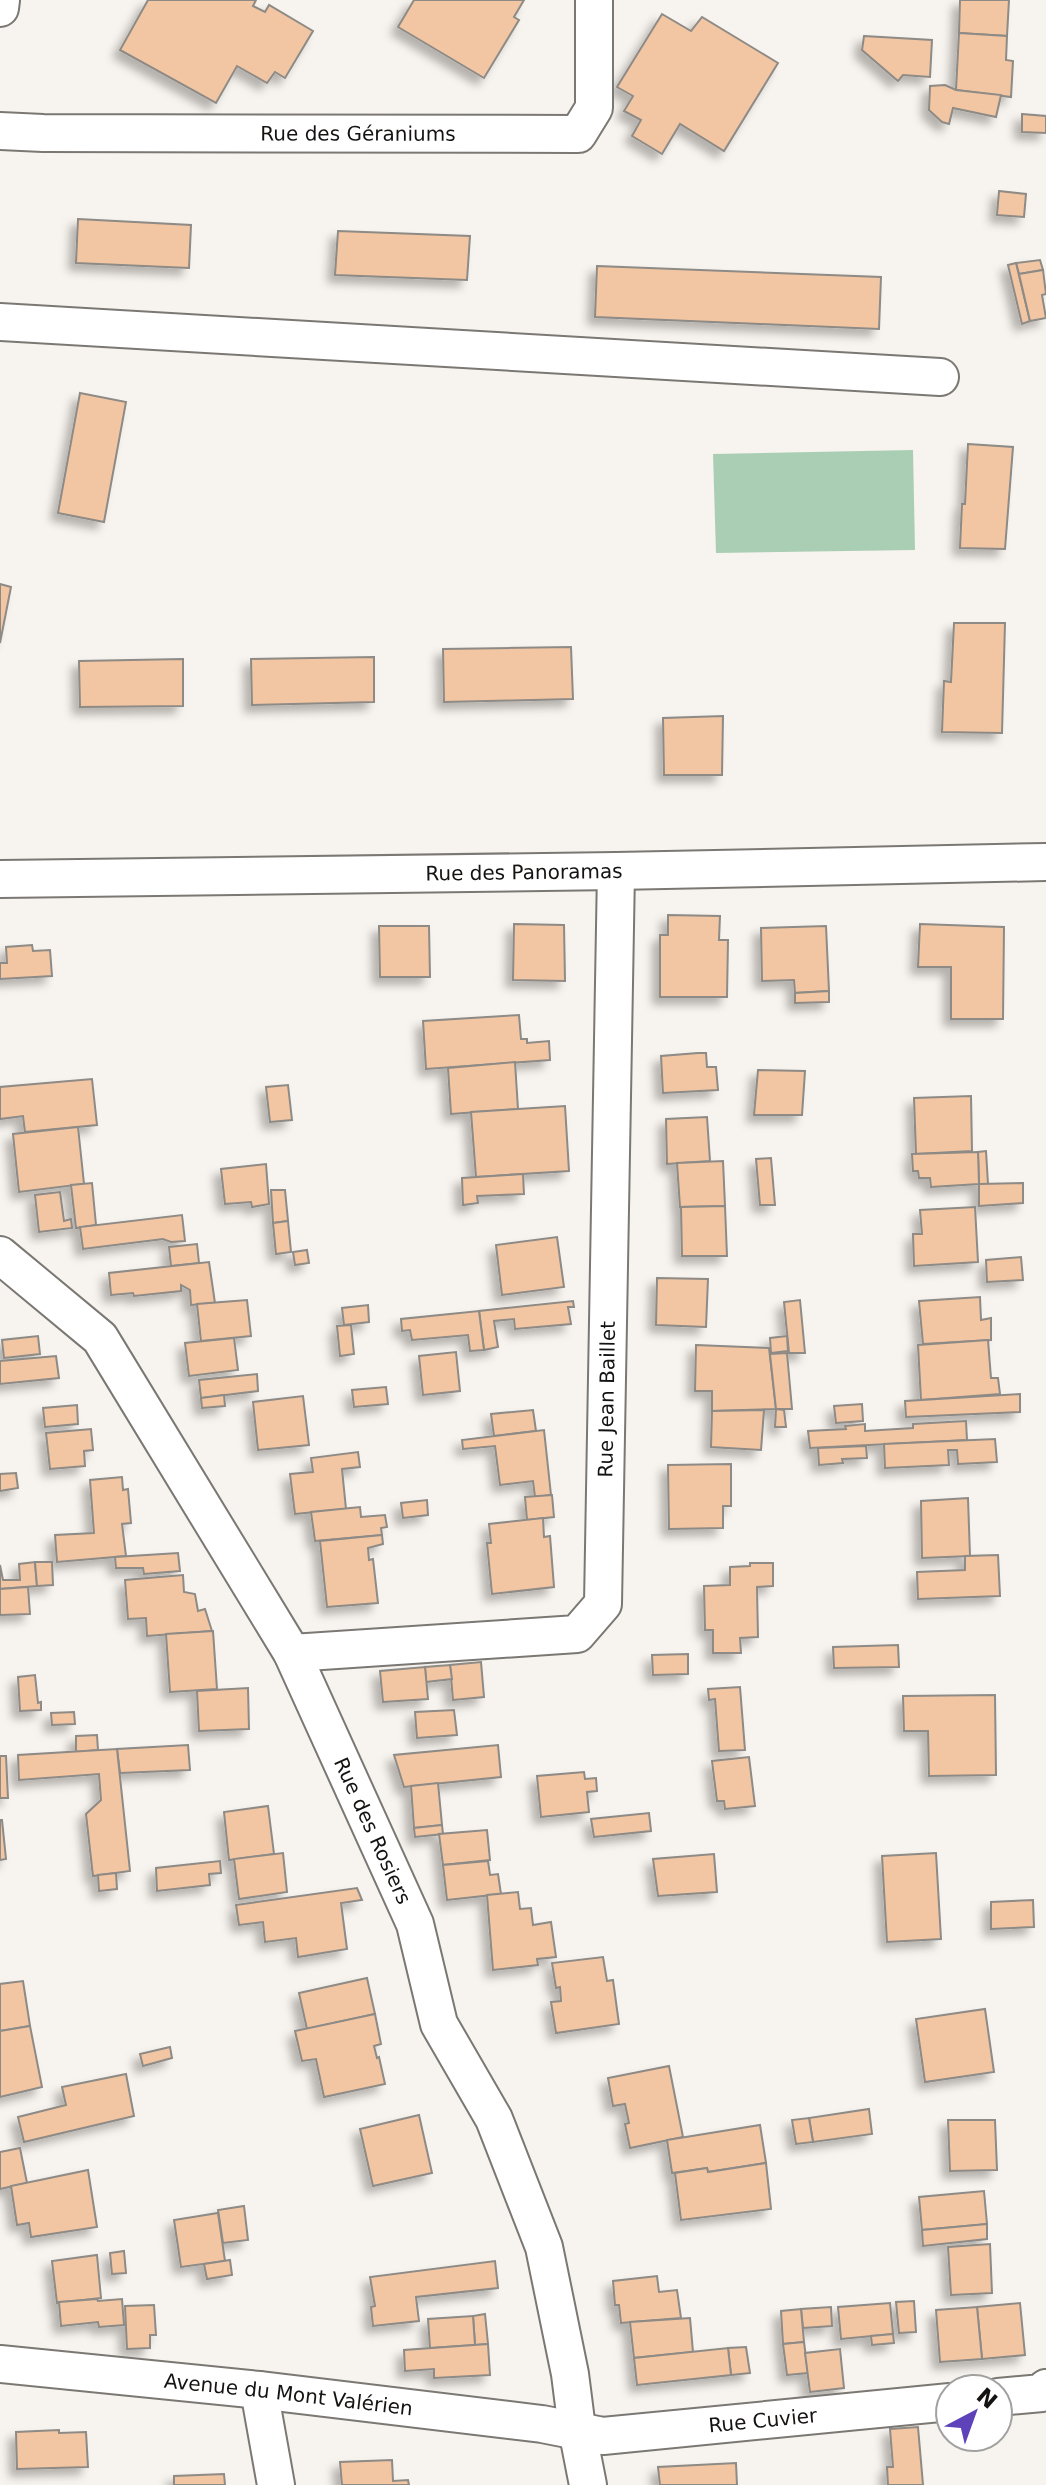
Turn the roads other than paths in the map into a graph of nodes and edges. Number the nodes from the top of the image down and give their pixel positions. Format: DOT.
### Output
graph roads {
  1 [pos="1,0"];
  2 [pos="594,0"];
  3 [pos="0,8"];
  4 [pos="0,131"];
  5 [pos="0,322"];
  6 [pos="940,377"];
  7 [pos="1046,862"];
  8 [pos="616,871"];
  9 [pos="0,879"];
  10 [pos="0,1255"];
  11 [pos="292,1653"];
  12 [pos="0,2364"];
  13 [pos="1046,2388"];
  14 [pos="259,2390"];
  15 [pos="1014,2396"];
  16 [pos="934,2404"];
  17 [pos="577,2429"];
  18 [pos="276,2485"];
  19 [pos="588,2485"];
  1 -- 3 [label="street"];
  2 -- 4 [label="street, Rue des Géraniums"];
  5 -- 6 [label="street"];
  7 -- 8 [label="street, Rue des Panoramas"];
  8 -- 9 [label="street, Rue des Panoramas"];
  8 -- 11 [label="street, Rue Jean Baillet"];
  10 -- 11 [label="street, Rue des Rosiers"];
  11 -- 17 [label="street, Rue des Rosiers"];
  12 -- 14 [label="street, Avenue du Mont Valérien"];
  13 -- 15 [label="street"];
  14 -- 17 [label="street, Avenue du Mont Valérien"];
  14 -- 18 [label="street"];
  16 -- 17 [label="street, Rue Cuvier"];
  17 -- 19 [label="street, Rue des Rosiers"];
}
